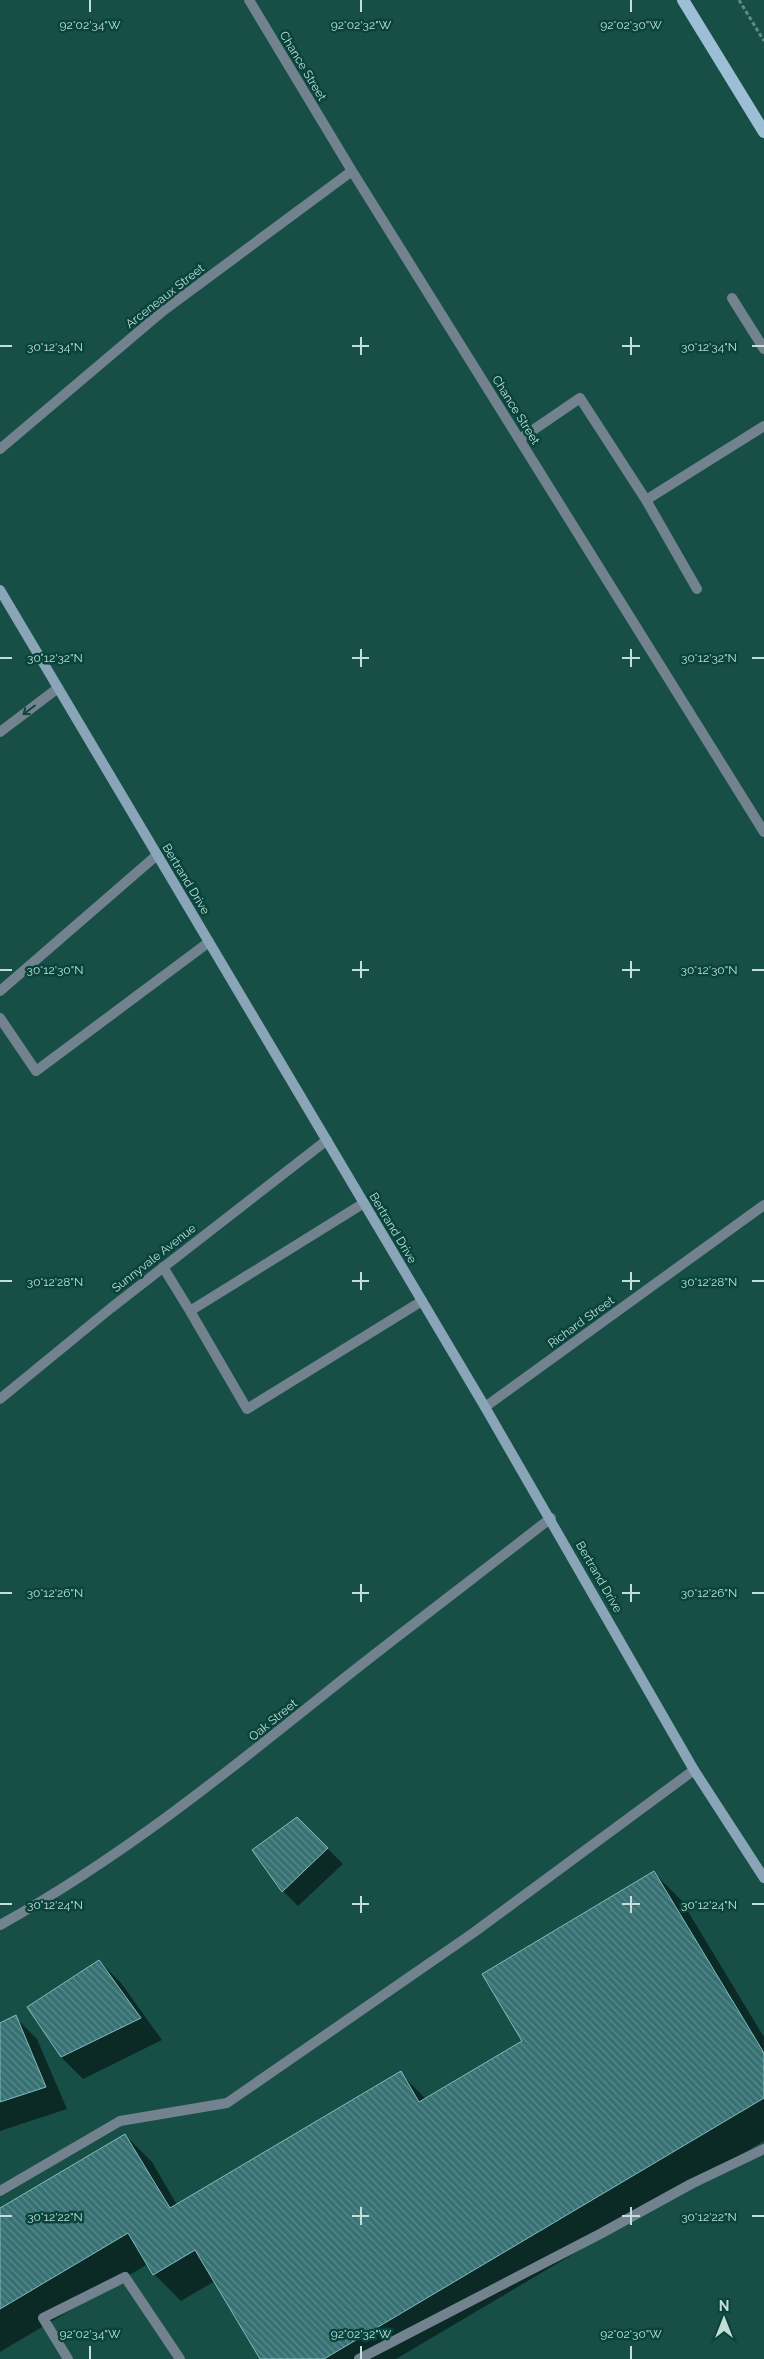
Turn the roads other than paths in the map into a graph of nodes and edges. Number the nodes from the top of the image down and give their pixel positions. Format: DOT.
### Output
graph roads {
  1 [pos="249,0"];
  2 [pos="683,0"];
  3 [pos="764,132"];
  4 [pos="352,171"];
  5 [pos="732,298"];
  6 [pos="764,349"];
  7 [pos="764,426"];
  8 [pos="520,439"];
  9 [pos="0,449"];
  10 [pos="646,500"];
  11 [pos="697,589"];
  12 [pos="0,590"];
  13 [pos="58,688"];
  14 [pos="0,732"];
  15 [pos="764,832"];
  16 [pos="158,855"];
  17 [pos="209,942"];
  18 [pos="0,991"];
  19 [pos="0,1018"];
  20 [pos="326,1140"];
  21 [pos="364,1202"];
  22 [pos="764,1205"];
  23 [pos="163,1267"];
  24 [pos="422,1301"];
  25 [pos="190,1311"];
  26 [pos="0,1399"];
  27 [pos="485,1407"];
  28 [pos="551,1518"];
  29 [pos="694,1770"];
  30 [pos="763,1875"];
  31 [pos="0,1925"];
  32 [pos="764,2149"];
  33 [pos="0,2191"];
  34 [pos="68,2359"];
  35 [pos="180,2359"];
  36 [pos="359,2359"];
  1 -- 4 [label="street, Chance Street"];
  2 -- 3 [label="main road"];
  4 -- 8 [label="street, Chance Street"];
  4 -- 9 [label="street, Arceneaux Street"];
  5 -- 6 [label="street"];
  7 -- 10 [label="street"];
  8 -- 10 [label="street"];
  8 -- 15 [label="street, Chance Street"];
  10 -- 11 [label="street"];
  12 -- 13 [label="main road, Bertrand Drive"];
  13 -- 14 [label="street, one-way"];
  13 -- 16 [label="main road, Bertrand Drive"];
  16 -- 17 [label="main road, Bertrand Drive"];
  16 -- 18 [label="street"];
  17 -- 19 [label="street"];
  17 -- 20 [label="main road, Bertrand Drive"];
  20 -- 21 [label="main road, Bertrand Drive"];
  20 -- 23 [label="street, Sunnyvale Avenue"];
  21 -- 24 [label="main road, Bertrand Drive"];
  21 -- 25 [label="street"];
  22 -- 27 [label="street, Richard Street"];
  23 -- 25 [label="street"];
  23 -- 26 [label="street, Sunnyvale Avenue"];
  24 -- 25 [label="street"];
  24 -- 27 [label="main road, Bertrand Drive"];
  27 -- 28 [label="main road, Bertrand Drive"];
  28 -- 29 [label="main road, Bertrand Drive"];
  28 -- 31 [label="street, Oak Street"];
  29 -- 30 [label="main road, Bertrand Drive"];
  29 -- 33 [label="street"];
  32 -- 36 [label="street"];
  34 -- 35 [label="street"];
}
